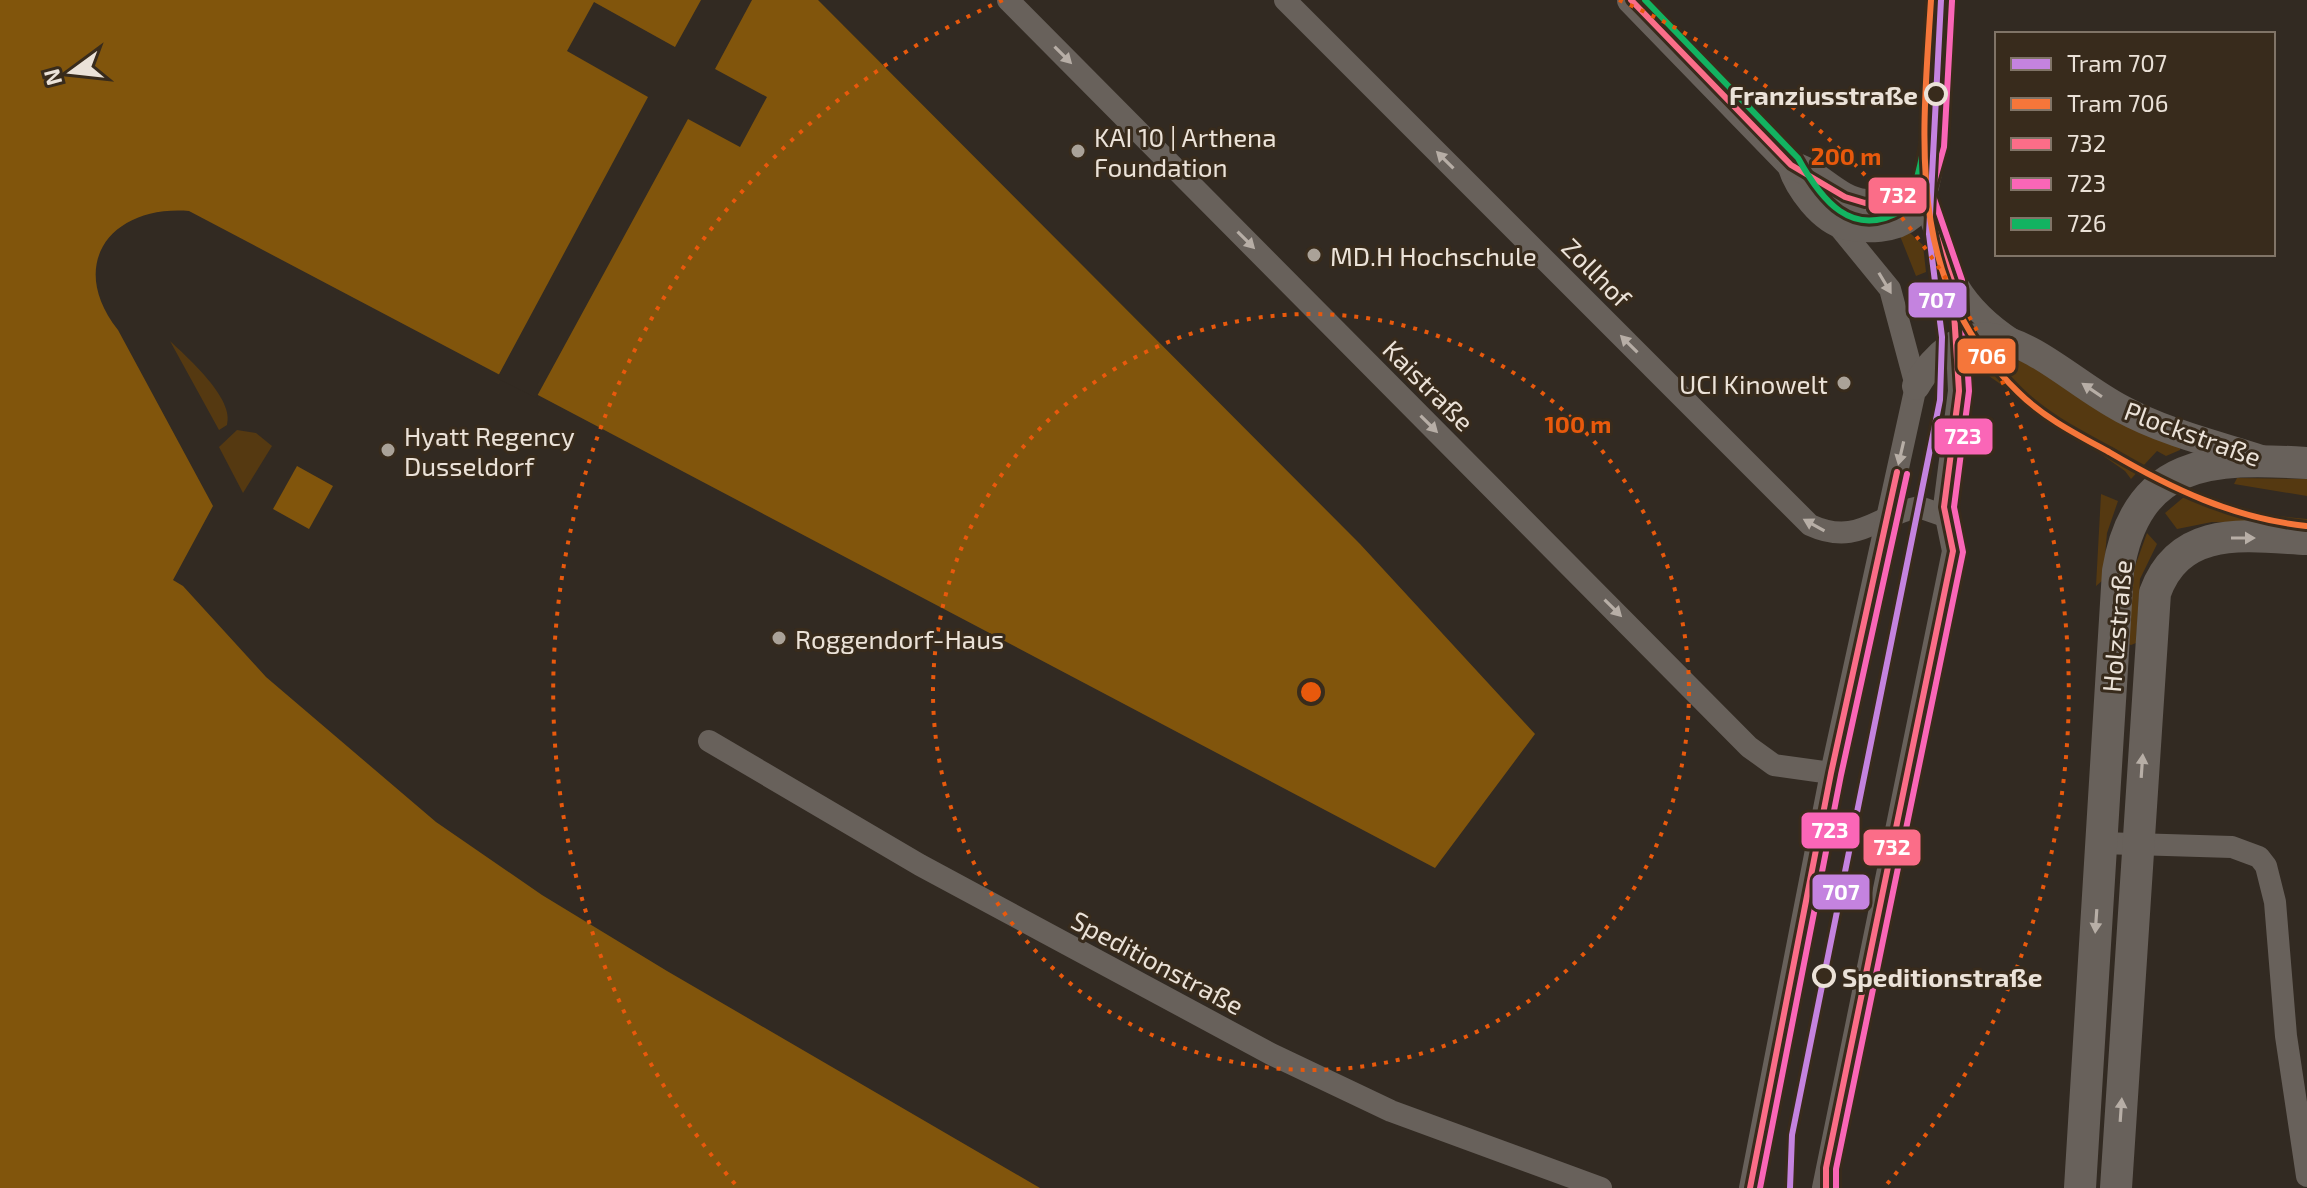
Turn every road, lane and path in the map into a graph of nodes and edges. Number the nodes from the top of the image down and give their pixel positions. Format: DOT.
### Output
graph roads {
  1 [pos="1008,0"];
  2 [pos="1285,0"];
  3 [pos="1631,0"];
  4 [pos="1942,0"];
  5 [pos="1791,165"];
  6 [pos="1921,190"];
  7 [pos="1836,223"];
  8 [pos="2014,341"];
  9 [pos="1957,344"];
  10 [pos="1916,386"];
  11 [pos="2267,461"];
  12 [pos="2307,463"];
  13 [pos="1945,516"];
  14 [pos="1887,520"];
  15 [pos="2307,539"];
  16 [pos="709,741"];
  17 [pos="1831,773"];
  18 [pos="2101,843"];
  19 [pos="2137,844"];
  20 [pos="2307,1176"];
  21 [pos="1825,1181"];
  22 [pos="1601,1188"];
  23 [pos="1750,1188"];
  24 [pos="2080,1188"];
  25 [pos="2116,1188"];
  1 -- 17 [label="street, Kaistraße, one-way"];
  14 -- 2 [label="street, Zollhof, one-way"];
  3 -- 5 [label="street"];
  4 -- 6 [label="street"];
  5 -- 6 [label="street"];
  5 -- 7 [label="street"];
  6 -- 7 [label="street"];
  6 -- 8 [label="street"];
  7 -- 10 [label="street, one-way"];
  8 -- 9 [label="street, Plockstraße"];
  11 -- 8 [label="street, Plockstraße, one-way"];
  9 -- 10 [label="street"];
  9 -- 13 [label="street"];
  10 -- 14 [label="street, one-way"];
  11 -- 12 [label="main road, Plockstraße"];
  11 -- 18 [label="main road, Holzstraße"];
  13 -- 14 [label="street"];
  13 -- 21 [label="street"];
  14 -- 17 [label="street"];
  19 -- 15 [label="main road, Holzstraße, one-way"];
  16 -- 22 [label="street, Speditionstraße"];
  17 -- 23 [label="street"];
  18 -- 19 [label="street"];
  18 -- 24 [label="main road, Holzstraße, one-way"];
  19 -- 20 [label="street"];
  25 -- 19 [label="main road, Holzstraße, one-way"];
}
